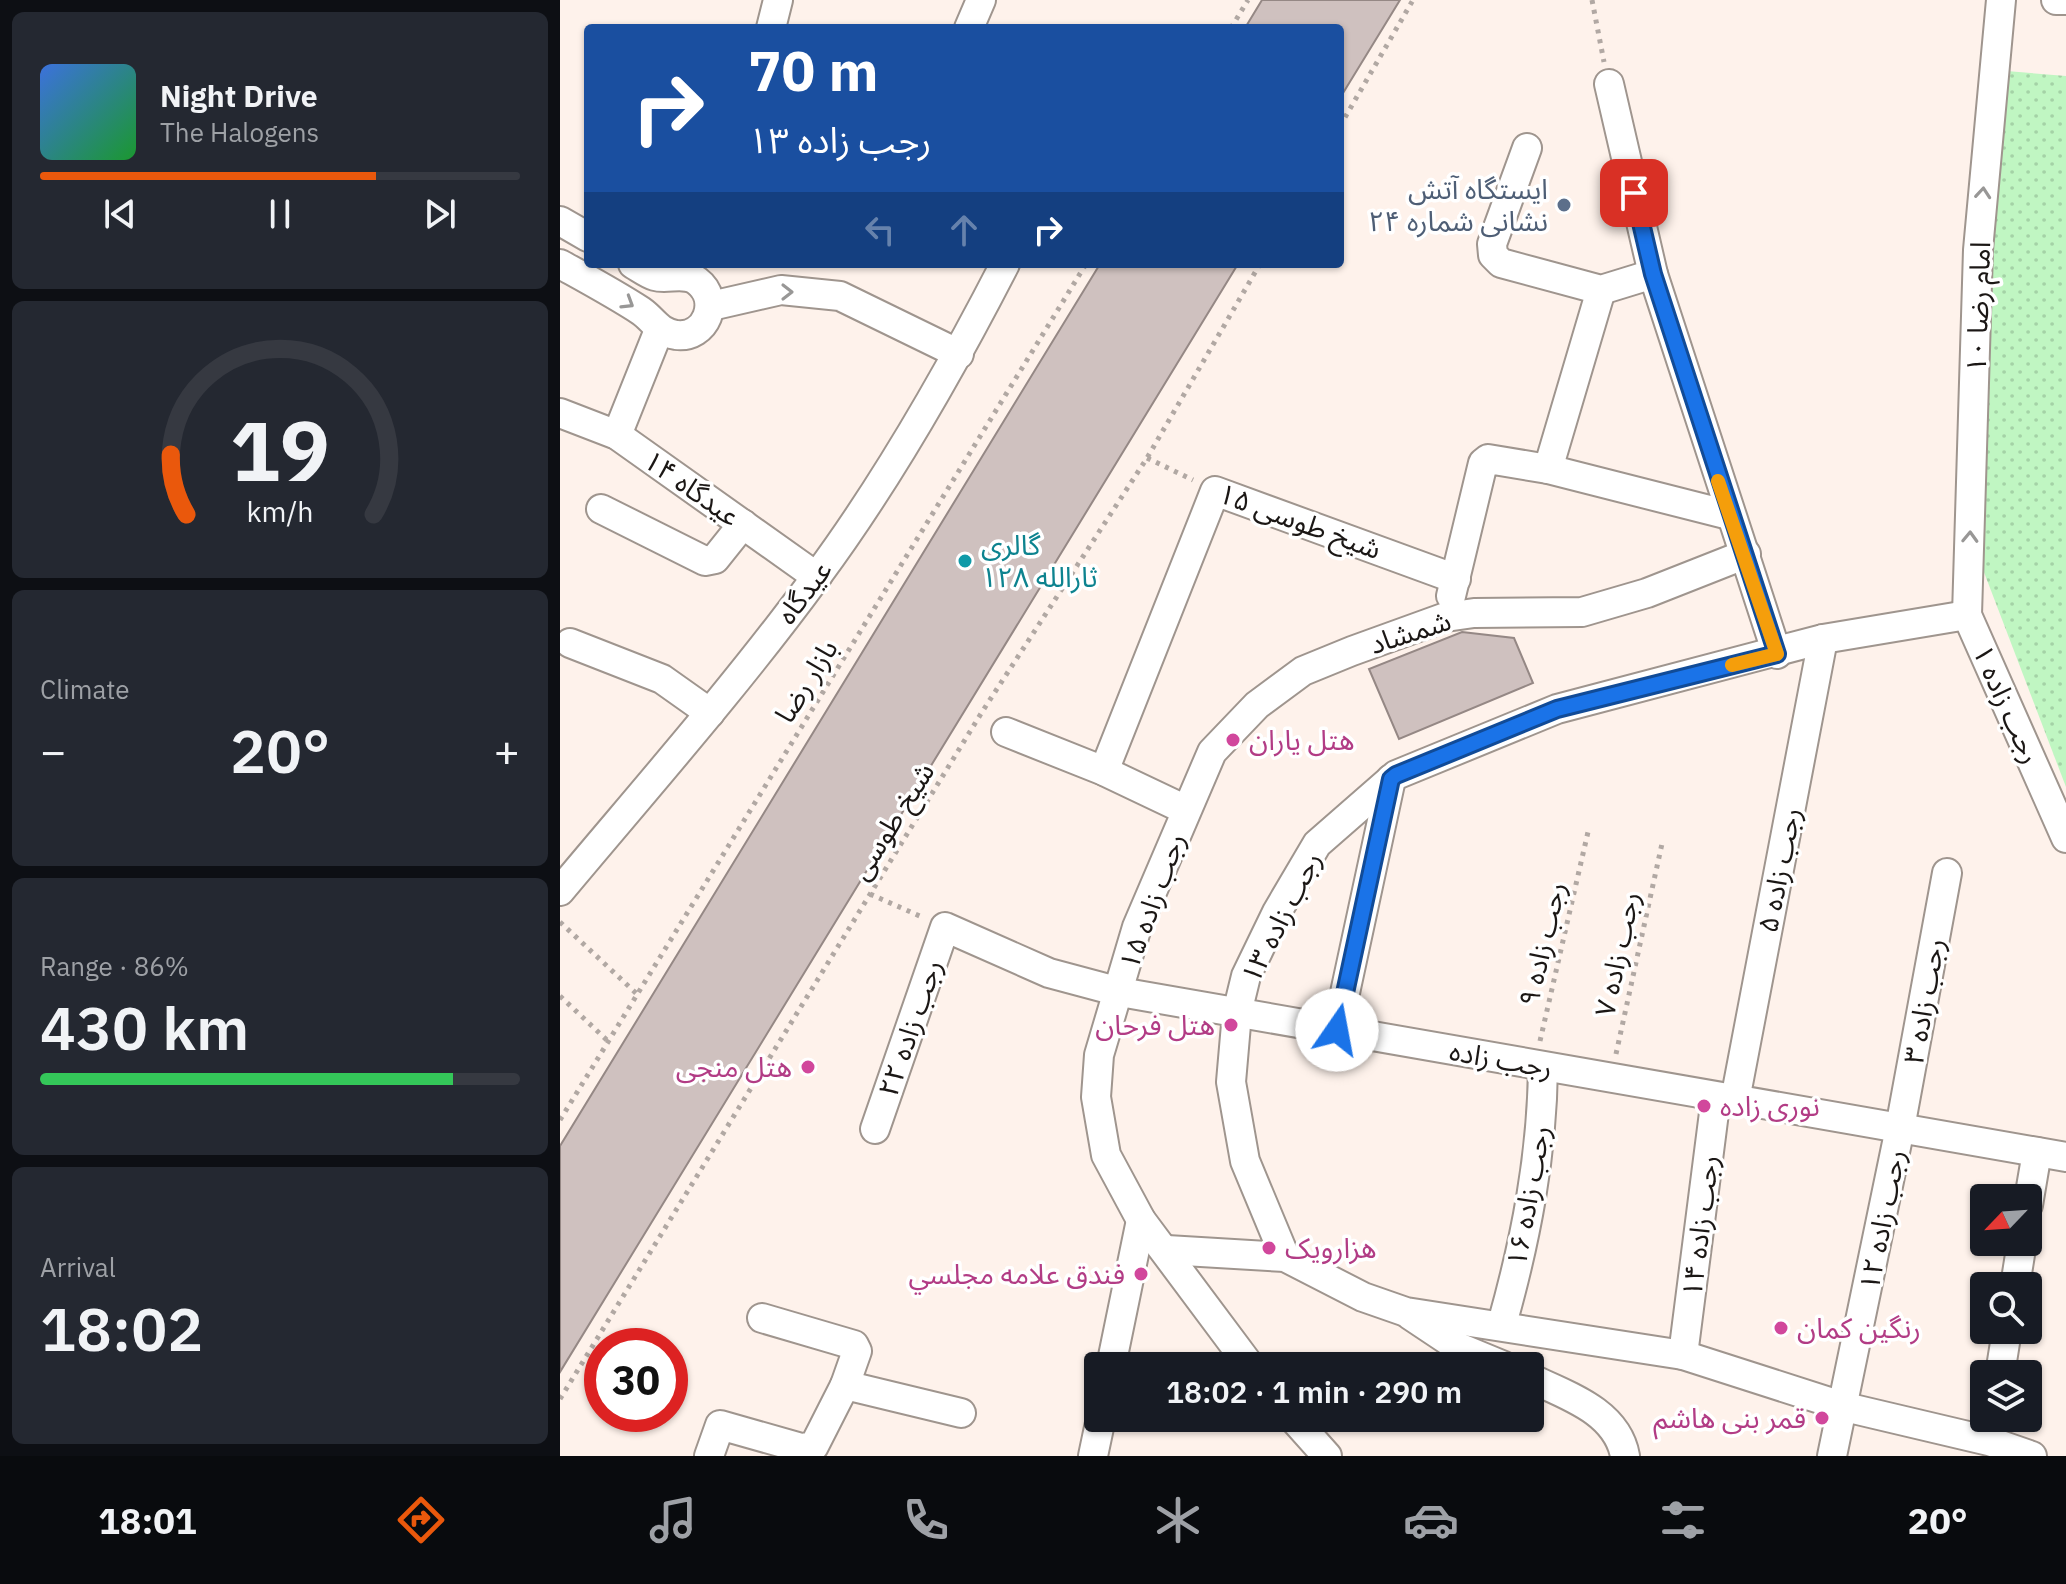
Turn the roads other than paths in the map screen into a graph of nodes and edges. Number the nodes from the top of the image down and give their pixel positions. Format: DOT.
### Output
graph roads {
  1 [pos="778,0"];
  2 [pos="981,0"];
  3 [pos="2001,0"];
  4 [pos="2056,0"];
  5 [pos="2066,0"];
  6 [pos="772,24"];
  7 [pos="971,24"];
  8 [pos="1609,84"];
  9 [pos="1527,148"];
  10 [pos="560,221"];
  11 [pos="584,235"];
  12 [pos="560,264"];
  13 [pos="640,268"];
  14 [pos="1003,268"];
  15 [pos="1653,274"];
  16 [pos="1601,290"];
  17 [pos="711,306"];
  18 [pos="659,330"];
  19 [pos="959,354"];
  20 [pos="560,413"];
  21 [pos="617,435"];
  22 [pos="1548,469"];
  23 [pos="601,509"];
  24 [pos="1729,515"];
  25 [pos="743,524"];
  26 [pos="1746,554"];
  27 [pos="817,577"];
  28 [pos="1456,579"];
  29 [pos="1967,615"];
  30 [pos="1446,617"];
  31 [pos="1823,639"];
  32 [pos="570,643"];
  33 [pos="1777,654"];
  34 [pos="710,713"];
  35 [pos="1006,732"];
  36 [pos="1104,771"];
  37 [pos="1391,779"];
  38 [pos="1186,810"];
  39 [pos="2066,838"];
  40 [pos="1947,873"];
  41 [pos="560,891"];
  42 [pos="945,927"];
  43 [pos="1120,992"];
  44 [pos="1237,1013"];
  45 [pos="1337,1030"];
  46 [pos="1539,1066"];
  47 [pos="1726,1099"];
  48 [pos="1900,1128"];
  49 [pos="875,1129"];
  50 [pos="2037,1152"];
  51 [pos="2066,1157"];
  52 [pos="2032,1184"];
  53 [pos="1141,1220"];
  54 [pos="1167,1250"];
  55 [pos="1285,1257"];
  56 [pos="1406,1312"];
  57 [pos="762,1318"];
  58 [pos="1502,1324"];
  59 [pos="1114,1352"];
  60 [pos="1240,1352"];
  61 [pos="1470,1352"];
  62 [pos="1683,1355"];
  63 [pos="845,1385"];
  64 [pos="1544,1385"];
  65 [pos="1845,1407"];
  66 [pos="961,1413"];
  67 [pos="1970,1427"];
  68 [pos="1098,1432"];
  69 [pos="1993,1432"];
  70 [pos="709,1456"];
  71 [pos="1093,1456"];
  72 [pos="1625,1456"];
  73 [pos="1832,1456"];
  74 [pos="2032,1456"];
  1 -- 6 [label="street"];
  2 -- 7 [label="street"];
  29 -- 3 [label="street, امام رضا ۱۰, one-way"];
  4 -- 5 [label="street"];
  8 -- 15 [label="street"];
  9 -- 16 [label="street"];
  10 -- 11 [label="street"];
  12 -- 18 [label="street, one-way"];
  13 -- 17 [label="street"];
  14 -- 19 [label="street, عیدگاه"];
  15 -- 16 [label="street"];
  15 -- 24 [label="street"];
  16 -- 22 [label="street"];
  17 -- 18 [label="street"];
  17 -- 19 [label="street, one-way"];
  18 -- 21 [label="street"];
  19 -- 27 [label="street, عیدگاه"];
  20 -- 21 [label="street, عیدگاه ۱۴"];
  21 -- 25 [label="street, عیدگاه ۱۴"];
  22 -- 24 [label="street"];
  22 -- 28 [label="street"];
  23 -- 25 [label="street"];
  24 -- 26 [label="street"];
  25 -- 27 [label="street, عیدگاه ۱۴"];
  26 -- 30 [label="street, شمشاد"];
  26 -- 33 [label="street"];
  27 -- 34 [label="street, عیدگاه"];
  28 -- 30 [label="street"];
  28 -- 36 [label="street, ۱۵ شیخ طوسی"];
  29 -- 31 [label="street, رجب زاده ۱۳"];
  29 -- 39 [label="street, رجب زاده ۱"];
  30 -- 38 [label="street, شمشاد"];
  31 -- 33 [label="street, رجب زاده ۱۳"];
  31 -- 47 [label="street, رجب زاده ۵"];
  32 -- 34 [label="street"];
  33 -- 37 [label="street, رجب زاده ۱۳"];
  34 -- 41 [label="street, عیدگاه"];
  35 -- 36 [label="street"];
  36 -- 38 [label="street"];
  37 -- 44 [label="street, رجب زاده ۱۳"];
  37 -- 45 [label="street"];
  38 -- 43 [label="street, رجب زاده ۱۵"];
  40 -- 48 [label="street, رجب زاده ۳"];
  42 -- 43 [label="street, رجب زاده"];
  42 -- 49 [label="street, رجب زاده ۲۲"];
  43 -- 44 [label="street, رجب زاده"];
  43 -- 53 [label="street, رجب زاده ۱۵"];
  44 -- 45 [label="street, رجب زاده"];
  44 -- 55 [label="street, رجب زاده ۱۳"];
  45 -- 46 [label="street, رجب زاده"];
  46 -- 47 [label="street, رجب زاده"];
  46 -- 58 [label="street, رجب زاده ۱۶"];
  47 -- 48 [label="street, رجب زاده"];
  47 -- 62 [label="street, رجب زاده ۱۴"];
  48 -- 50 [label="street, رجب زاده"];
  48 -- 65 [label="street, رجب زاده ۱۲"];
  50 -- 51 [label="street, رجب زاده"];
  50 -- 52 [label="street"];
  53 -- 54 [label="street, رجب زاده ۱۵"];
  53 -- 59 [label="street"];
  54 -- 55 [label="street"];
  54 -- 60 [label="street, رجب زاده ۱۵"];
  55 -- 56 [label="street"];
  56 -- 58 [label="street"];
  56 -- 61 [label="street"];
  57 -- 63 [label="street"];
  58 -- 62 [label="street"];
  62 -- 65 [label="street"];
  63 -- 66 [label="street"];
  63 -- 70 [label="street"];
  64 -- 72 [label="street"];
  65 -- 67 [label="street"];
  65 -- 73 [label="street, رجب زاده ۱۲"];
  68 -- 71 [label="street"];
  69 -- 74 [label="street"];
}
